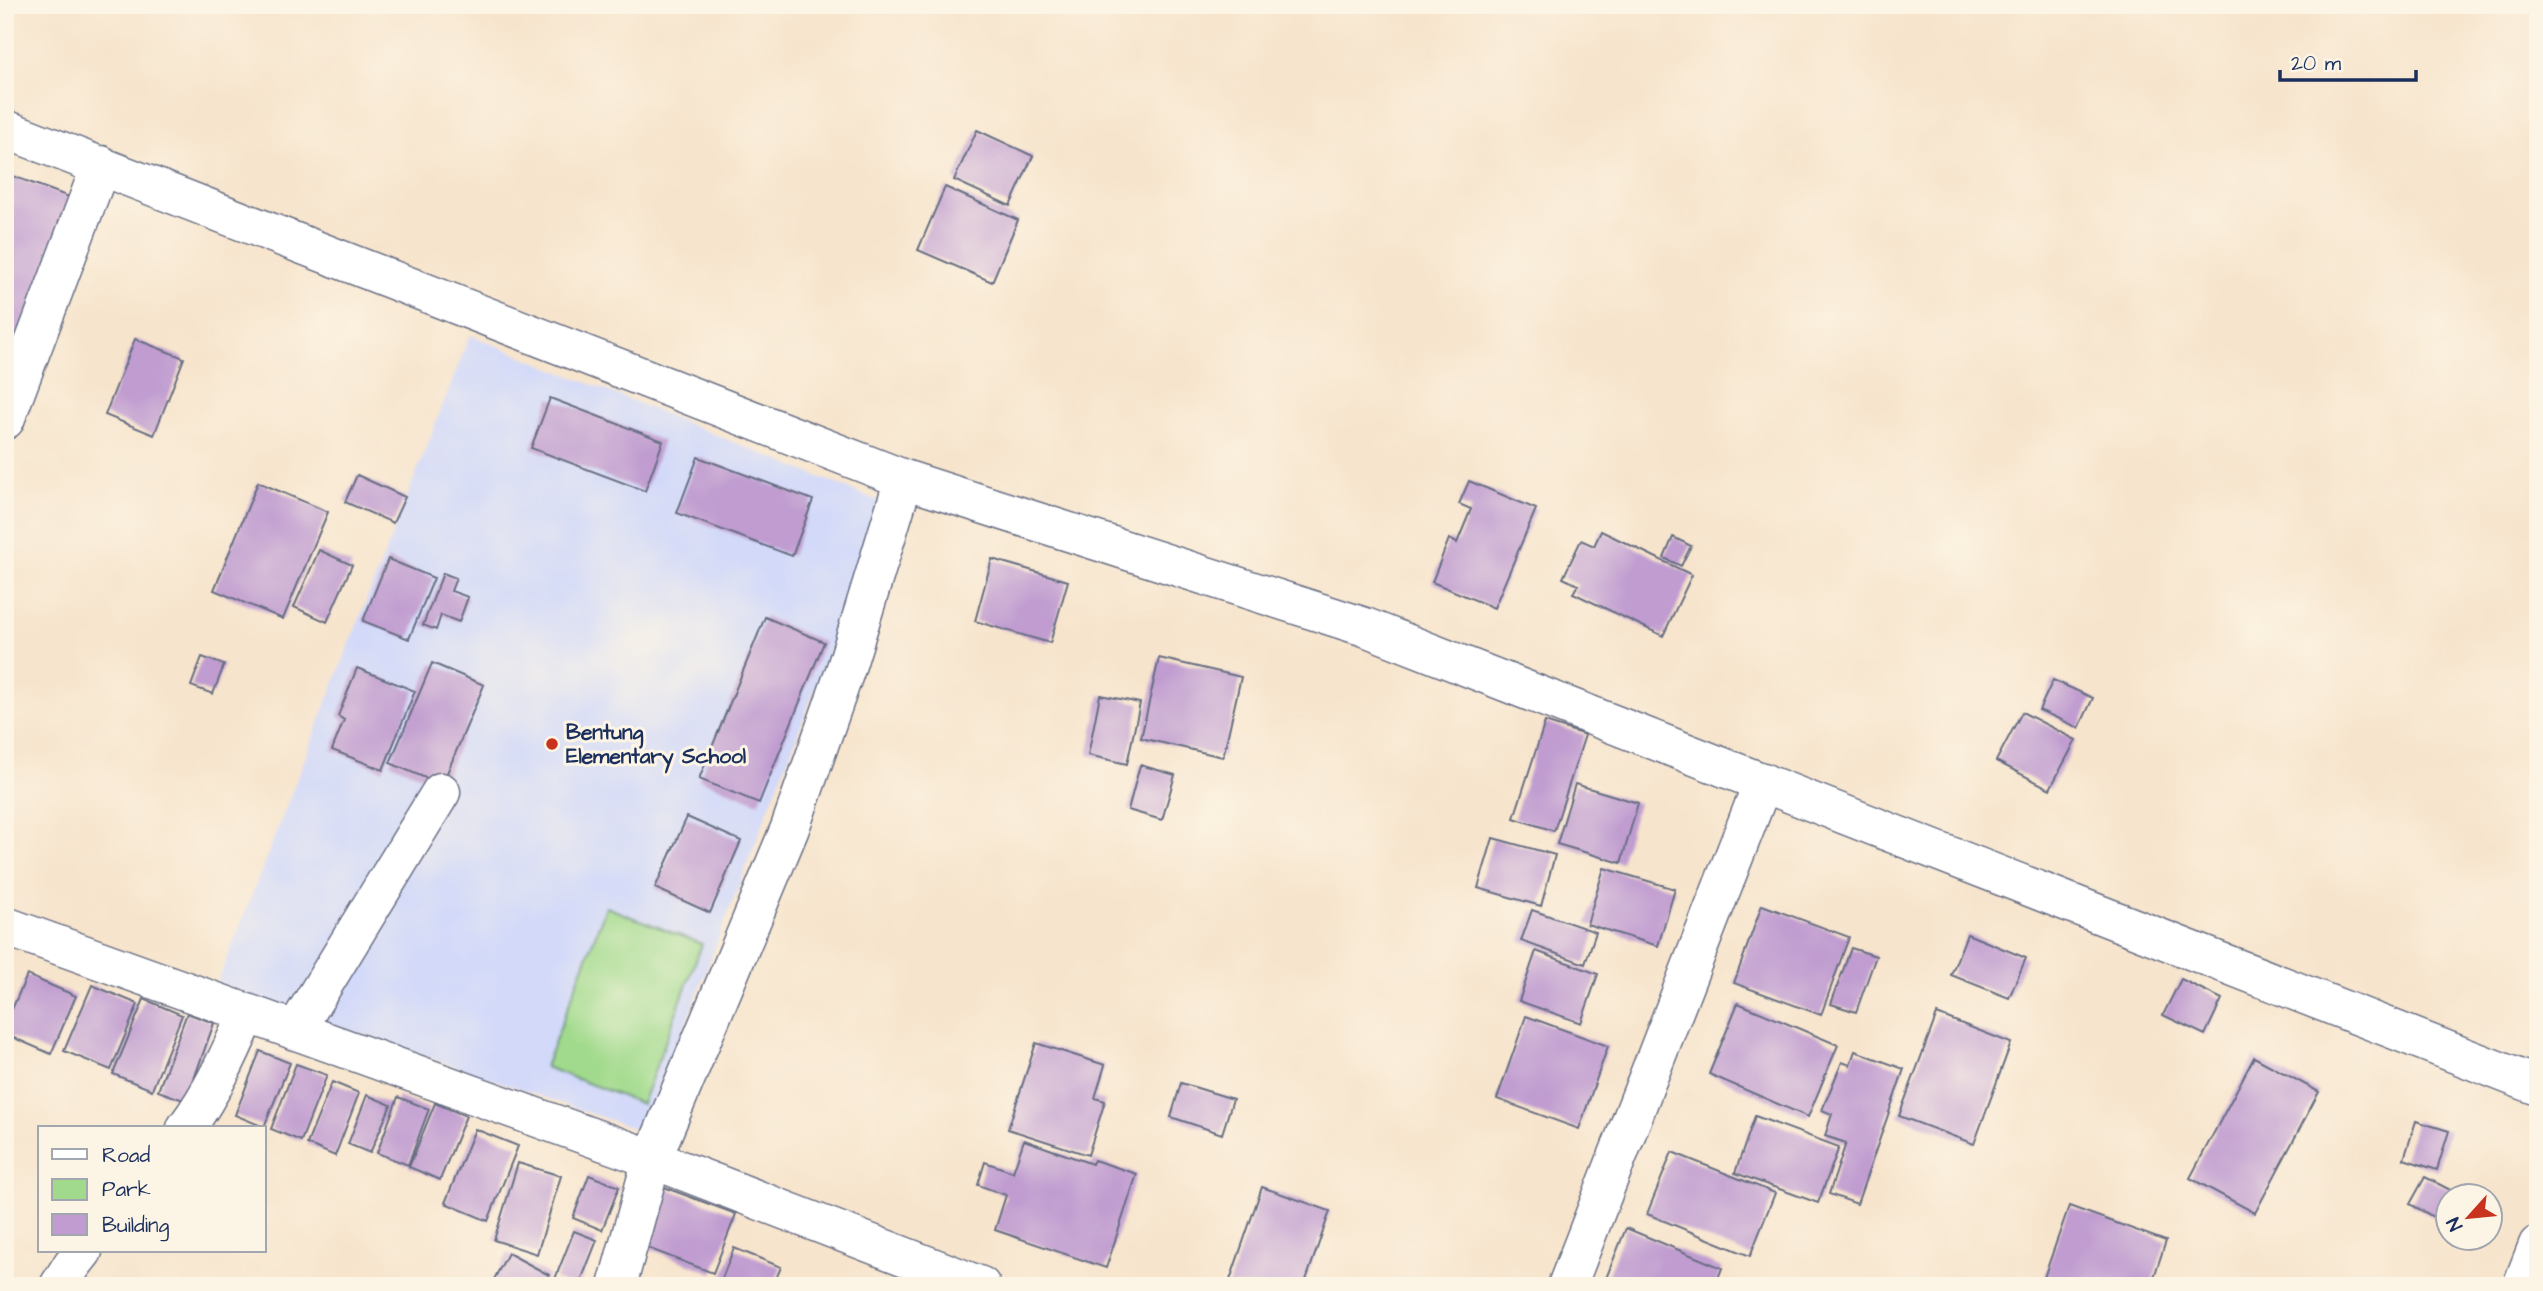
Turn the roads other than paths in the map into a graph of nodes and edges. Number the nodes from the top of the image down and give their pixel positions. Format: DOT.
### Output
graph roads {
  1 [pos="5,129"];
  2 [pos="101,165"];
  3 [pos="5,419"];
  4 [pos="904,479"];
  5 [pos="1763,782"];
  6 [pos="441,792"];
  7 [pos="5,926"];
  8 [pos="247,1014"];
  9 [pos="295,1031"];
  10 [pos="2538,1086"];
  11 [pos="187,1126"];
  12 [pos="652,1160"];
  13 [pos="2538,1245"];
  14 [pos="82,1252"];
  15 [pos="59,1286"];
  16 [pos="617,1286"];
  17 [pos="981,1286"];
  18 [pos="1567,1286"];
  19 [pos="2522,1286"];
  1 -- 2 [label="street"];
  2 -- 3 [label="street"];
  2 -- 4 [label="street"];
  4 -- 5 [label="street"];
  4 -- 12 [label="street"];
  5 -- 10 [label="street"];
  5 -- 18 [label="street"];
  6 -- 9 [label="street"];
  7 -- 8 [label="street"];
  8 -- 9 [label="street"];
  8 -- 11 [label="street"];
  9 -- 12 [label="street"];
  12 -- 16 [label="street"];
  12 -- 17 [label="street"];
  13 -- 19 [label="street"];
  14 -- 15 [label="street"];
}
